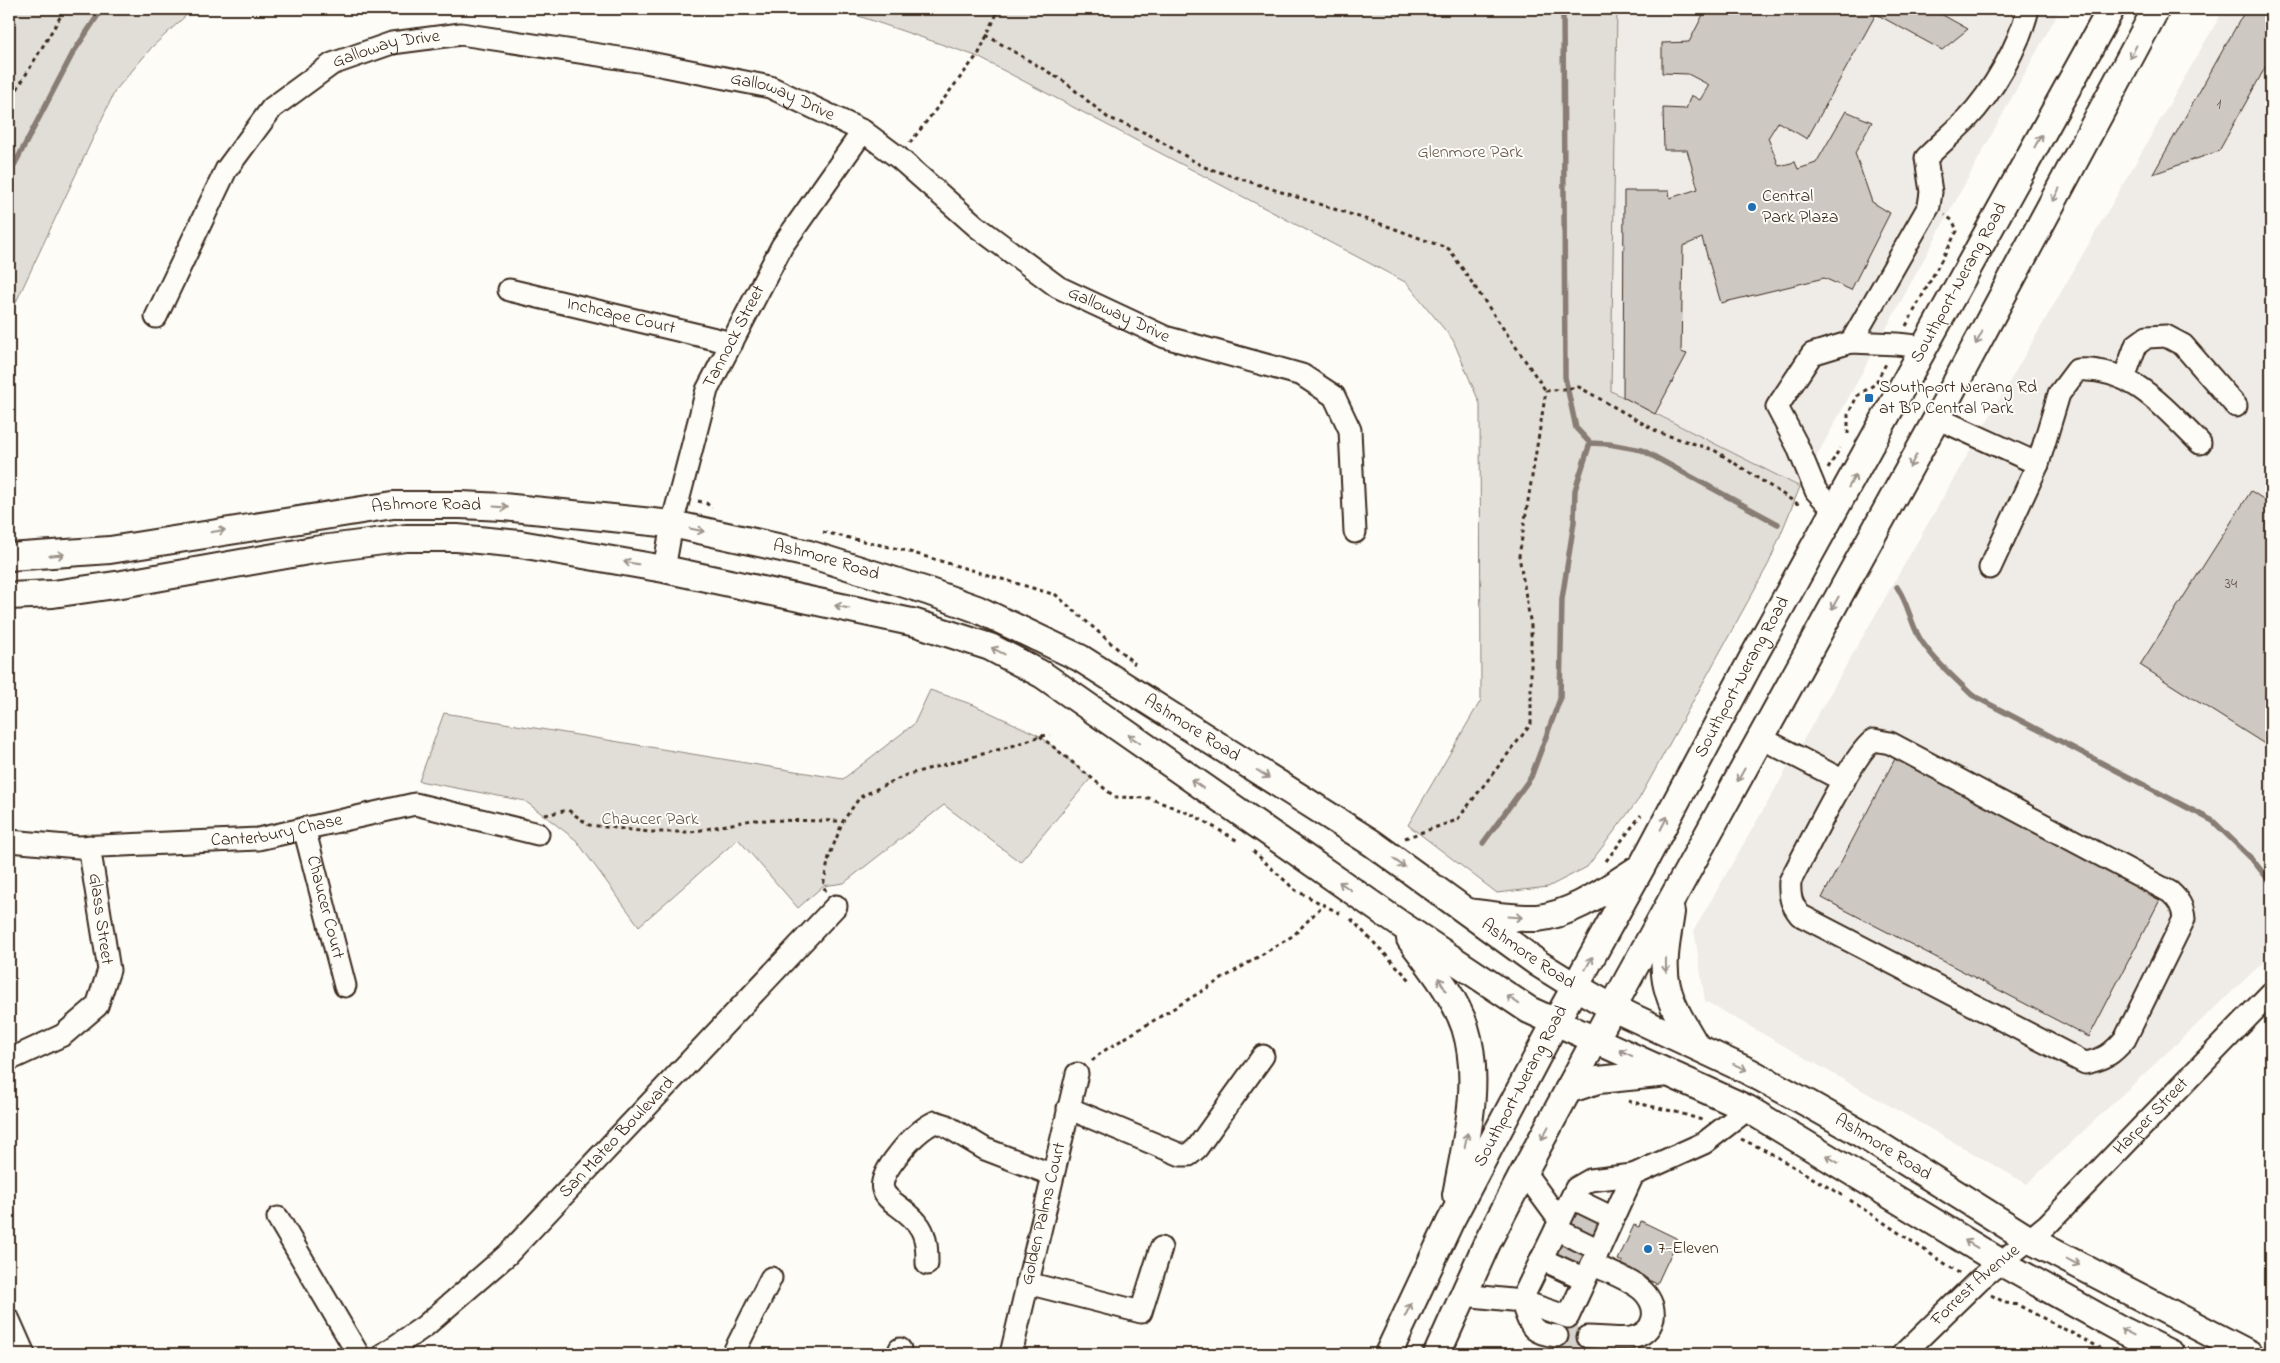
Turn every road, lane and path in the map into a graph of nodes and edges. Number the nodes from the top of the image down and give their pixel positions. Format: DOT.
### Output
graph roads {
  1 [pos="65,9"];
  2 [pos="999,9"];
  3 [pos="1133,9"];
  4 [pos="1210,9"];
  5 [pos="2028,9"];
  6 [pos="2111,9"];
  7 [pos="2156,9"];
  8 [pos="986,35"];
  9 [pos="9,103"];
  10 [pos="863,131"];
  11 [pos="899,158"];
  12 [pos="1929,206"];
  13 [pos="509,290"];
  14 [pos="156,317"];
  15 [pos="1852,342"];
  16 [pos="732,343"];
  17 [pos="1897,344"];
  18 [pos="1926,348"];
  19 [pos="2124,378"];
  20 [pos="1546,391"];
  21 [pos="2236,406"];
  22 [pos="1937,418"];
  23 [pos="2200,443"];
  24 [pos="2038,464"];
  25 [pos="1816,491"];
  26 [pos="679,497"];
  27 [pos="713,510"];
  28 [pos="1831,517"];
  29 [pos="672,524"];
  30 [pos="820,532"];
  31 [pos="1355,532"];
  32 [pos="9,557"];
  33 [pos="1990,568"];
  34 [pos="664,569"];
  35 [pos="9,596"];
  36 [pos="1142,670"];
  37 [pos="1050,735"];
  38 [pos="1040,736"];
  39 [pos="1761,738"];
  40 [pos="1844,781"];
  41 [pos="1646,808"];
  42 [pos="843,821"];
  43 [pos="304,828"];
  44 [pos="538,834"];
  45 [pos="1398,840"];
  46 [pos="9,841"];
  47 [pos="1240,842"];
  48 [pos="89,846"];
  49 [pos="1248,847"];
  50 [pos="1606,862"];
  51 [pos="1642,866"];
  52 [pos="1672,899"];
  53 [pos="1324,904"];
  54 [pos="836,906"];
  55 [pos="1467,912"];
  56 [pos="1400,924"];
  57 [pos="1414,984"];
  58 [pos="345,986"];
  59 [pos="1576,986"];
  60 [pos="2271,993"];
  61 [pos="1613,1008"];
  62 [pos="1555,1023"];
  63 [pos="1596,1040"];
  64 [pos="1696,1046"];
  65 [pos="1263,1056"];
  66 [pos="9,1060"];
  67 [pos="1668,1072"];
  68 [pos="1077,1074"];
  69 [pos="1607,1078"];
  70 [pos="1568,1090"];
  71 [pos="1068,1108"];
  72 [pos="1748,1109"];
  73 [pos="1721,1129"];
  74 [pos="1524,1172"];
  75 [pos="1053,1175"];
  76 [pos="1633,1175"];
  77 [pos="1572,1198"];
  78 [pos="278,1218"];
  79 [pos="1613,1218"];
  80 [pos="1450,1222"];
  81 [pos="1558,1225"];
  82 [pos="2030,1240"];
  83 [pos="1160,1248"];
  84 [pos="1542,1259"];
  85 [pos="2000,1262"];
  86 [pos="927,1264"];
  87 [pos="1592,1264"];
  88 [pos="770,1278"];
  89 [pos="1027,1284"];
  90 [pos="1974,1285"];
  91 [pos="1463,1295"];
  92 [pos="1521,1301"];
  93 [pos="9,1320"];
  94 [pos="1557,1336"];
  95 [pos="1588,1337"];
  96 [pos="24,1354"];
  97 [pos="358,1354"];
  98 [pos="384,1354"];
  99 [pos="732,1354"];
  100 [pos="1011,1354"];
  101 [pos="1388,1354"];
  102 [pos="1437,1354"];
  103 [pos="1903,1354"];
  104 [pos="2112,1354"];
  105 [pos="2171,1354"];
  106 [pos="2250,1354"];
  1 -- 9 [label="path"];
  2 -- 8 [label="path"];
  3 -- 4 [label="path"];
  5 -- 12 [label="street"];
  18 -- 6 [label="main road, Southport-Nerang Road, one-way"];
  7 -- 22 [label="main road, one-way"];
  8 -- 11 [label="path"];
  8 -- 20 [label="path"];
  10 -- 11 [label="street, Galloway Drive"];
  10 -- 14 [label="street, Galloway Drive"];
  10 -- 16 [label="street, Tannock Street"];
  11 -- 31 [label="street, Galloway Drive"];
  12 -- 15 [label="street"];
  12 -- 17 [label="path"];
  13 -- 16 [label="street, Inchcape Court"];
  15 -- 17 [label="street"];
  15 -- 25 [label="street"];
  16 -- 26 [label="street, Tannock Street"];
  17 -- 18 [label="street"];
  17 -- 25 [label="path"];
  28 -- 18 [label="main road, Southport-Nerang Road, one-way"];
  19 -- 21 [label="street"];
  19 -- 23 [label="street"];
  19 -- 24 [label="street"];
  20 -- 28 [label="path"];
  20 -- 45 [label="path"];
  22 -- 24 [label="street"];
  22 -- 39 [label="main road, one-way"];
  24 -- 33 [label="street"];
  25 -- 28 [label="street"];
  26 -- 27 [label="path"];
  26 -- 29 [label="street, Tannock Street"];
  51 -- 28 [label="main road, Southport-Nerang Road, one-way"];
  32 -- 29 [label="main road, Ashmore Road, one-way"];
  29 -- 34 [label="street, Tannock Street"];
  29 -- 55 [label="main road, Ashmore Road, one-way"];
  30 -- 36 [label="path"];
  34 -- 35 [label="main road, Ashmore Road, one-way"];
  56 -- 34 [label="main road, Ashmore Road, one-way"];
  37 -- 38 [label="path"];
  38 -- 42 [label="path"];
  38 -- 47 [label="path"];
  39 -- 40 [label="street"];
  39 -- 52 [label="main road, one-way"];
  40 -- 40 [label="street"];
  41 -- 50 [label="path"];
  42 -- 44 [label="path"];
  42 -- 54 [label="path"];
  43 -- 44 [label="street, Canterbury Chase"];
  43 -- 48 [label="street, Canterbury Chase"];
  43 -- 58 [label="street, Chaucer Court"];
  46 -- 48 [label="street, Canterbury Chase"];
  48 -- 66 [label="street, Glass Street"];
  49 -- 53 [label="path"];
  55 -- 51 [label="main road, one-way"];
  59 -- 51 [label="main road, Southport-Nerang Road, one-way"];
  52 -- 61 [label="main road"];
  52 -- 64 [label="main road, one-way"];
  53 -- 57 [label="path"];
  53 -- 68 [label="path"];
  54 -- 98 [label="street, San Mateo Boulevard"];
  55 -- 59 [label="main road, Ashmore Road"];
  62 -- 56 [label="main road, Ashmore Road, one-way"];
  80 -- 56 [label="main road, one-way"];
  59 -- 61 [label="main road, Ashmore Road"];
  59 -- 62 [label="main road, Southport-Nerang Road"];
  60 -- 82 [label="street, Harper Street"];
  61 -- 63 [label="main road"];
  61 -- 64 [label="main road, Ashmore Road"];
  62 -- 63 [label="main road, Ashmore Road"];
  62 -- 80 [label="main road, Southport-Nerang Road"];
  67 -- 63 [label="main road, Ashmore Road, one-way"];
  63 -- 70 [label="main road"];
  64 -- 82 [label="main road, Ashmore Road, one-way"];
  65 -- 71 [label="street"];
  67 -- 69 [label="main road"];
  67 -- 72 [label="main road, Ashmore Road"];
  68 -- 71 [label="street, Golden Palms Court"];
  69 -- 70 [label="main road"];
  69 -- 73 [label="path"];
  70 -- 74 [label="main road, one-way"];
  71 -- 75 [label="street, Golden Palms Court"];
  72 -- 73 [label="street"];
  85 -- 72 [label="main road, Ashmore Road, one-way"];
  73 -- 76 [label="street"];
  73 -- 90 [label="path"];
  74 -- 81 [label="street"];
  74 -- 91 [label="main road"];
  75 -- 86 [label="street"];
  75 -- 89 [label="street, Golden Palms Court"];
  76 -- 77 [label="street"];
  76 -- 79 [label="street"];
  77 -- 79 [label="street"];
  77 -- 81 [label="street"];
  78 -- 97 [label="street"];
  79 -- 87 [label="street"];
  101 -- 80 [label="main road, Southport-Nerang Road, one-way"];
  81 -- 84 [label="street"];
  81 -- 87 [label="street"];
  82 -- 85 [label="street, Forrest Avenue"];
  82 -- 106 [label="main road, Ashmore Road, one-way"];
  83 -- 89 [label="street"];
  84 -- 87 [label="street"];
  84 -- 92 [label="street"];
  85 -- 90 [label="street, Forrest Avenue"];
  105 -- 85 [label="main road, Ashmore Road, one-way"];
  87 -- 92 [label="street"];
  87 -- 95 [label="street"];
  88 -- 99 [label="street"];
  89 -- 100 [label="street, Golden Palms Court"];
  90 -- 103 [label="street, Forrest Avenue"];
  90 -- 104 [label="path"];
  91 -- 92 [label="street"];
  91 -- 102 [label="main road"];
  92 -- 94 [label="street"];
  93 -- 96 [label="street"];
}
